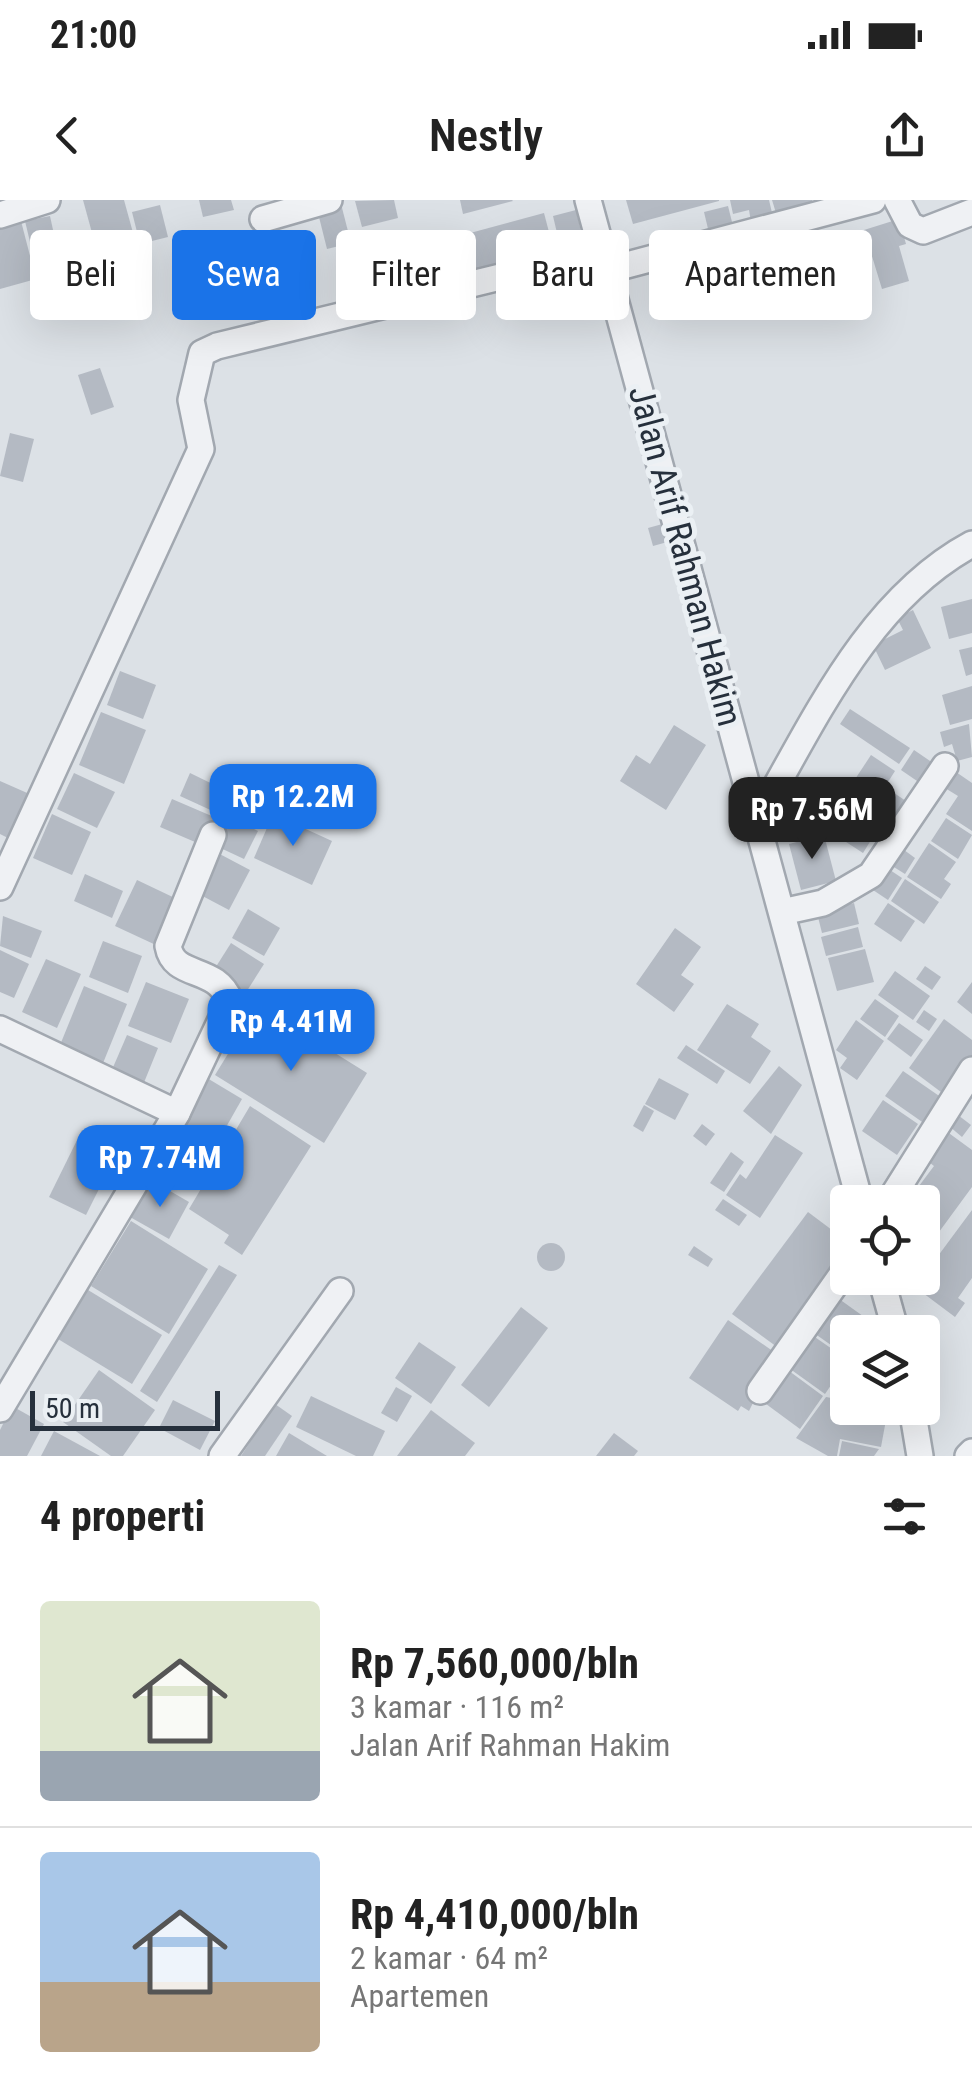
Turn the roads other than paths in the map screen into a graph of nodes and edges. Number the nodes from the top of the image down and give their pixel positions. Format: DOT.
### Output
graph roads {
  1 [pos="47,200"];
  2 [pos="328,200"];
  3 [pos="588,200"];
  4 [pos="873,200"];
  5 [pos="897,200"];
  6 [pos="972,212"];
  7 [pos="0,215"];
  8 [pos="263,219"];
  9 [pos="596,230"];
  10 [pos="629,256"];
  11 [pos="496,285"];
  12 [pos="621,320"];
  13 [pos="972,544"];
  14 [pos="946,766"];
  15 [pos="757,820"];
  16 [pos="214,835"];
  17 [pos="0,887"];
  18 [pos="782,912"];
  19 [pos="0,1029"];
  20 [pos="972,1070"];
  21 [pos="177,1113"];
  22 [pos="855,1185"];
  23 [pos="901,1185"];
  24 [pos="340,1291"];
  25 [pos="830,1292"];
  26 [pos="760,1391"];
  27 [pos="0,1409"];
  28 [pos="915,1425"];
  29 [pos="222,1456"];
  30 [pos="920,1456"];
  1 -- 7 [label="street"];
  2 -- 8 [label="street"];
  3 -- 9 [label="street, Jalan Arif Rahman Hakim"];
  4 -- 10 [label="street"];
  5 -- 6 [label="street"];
  11 -- 17 [label="street"];
  12 -- 15 [label="street, Jalan Arif Rahman Hakim"];
  13 -- 15 [label="street"];
  14 -- 18 [label="street"];
  15 -- 18 [label="street, Jalan Arif Rahman Hakim"];
  16 -- 21 [label="street"];
  18 -- 22 [label="street, Jalan Arif Rahman Hakim"];
  19 -- 21 [label="street"];
  20 -- 23 [label="street"];
  21 -- 27 [label="street"];
  24 -- 29 [label="street"];
  25 -- 26 [label="street"];
  28 -- 30 [label="street"];
}
